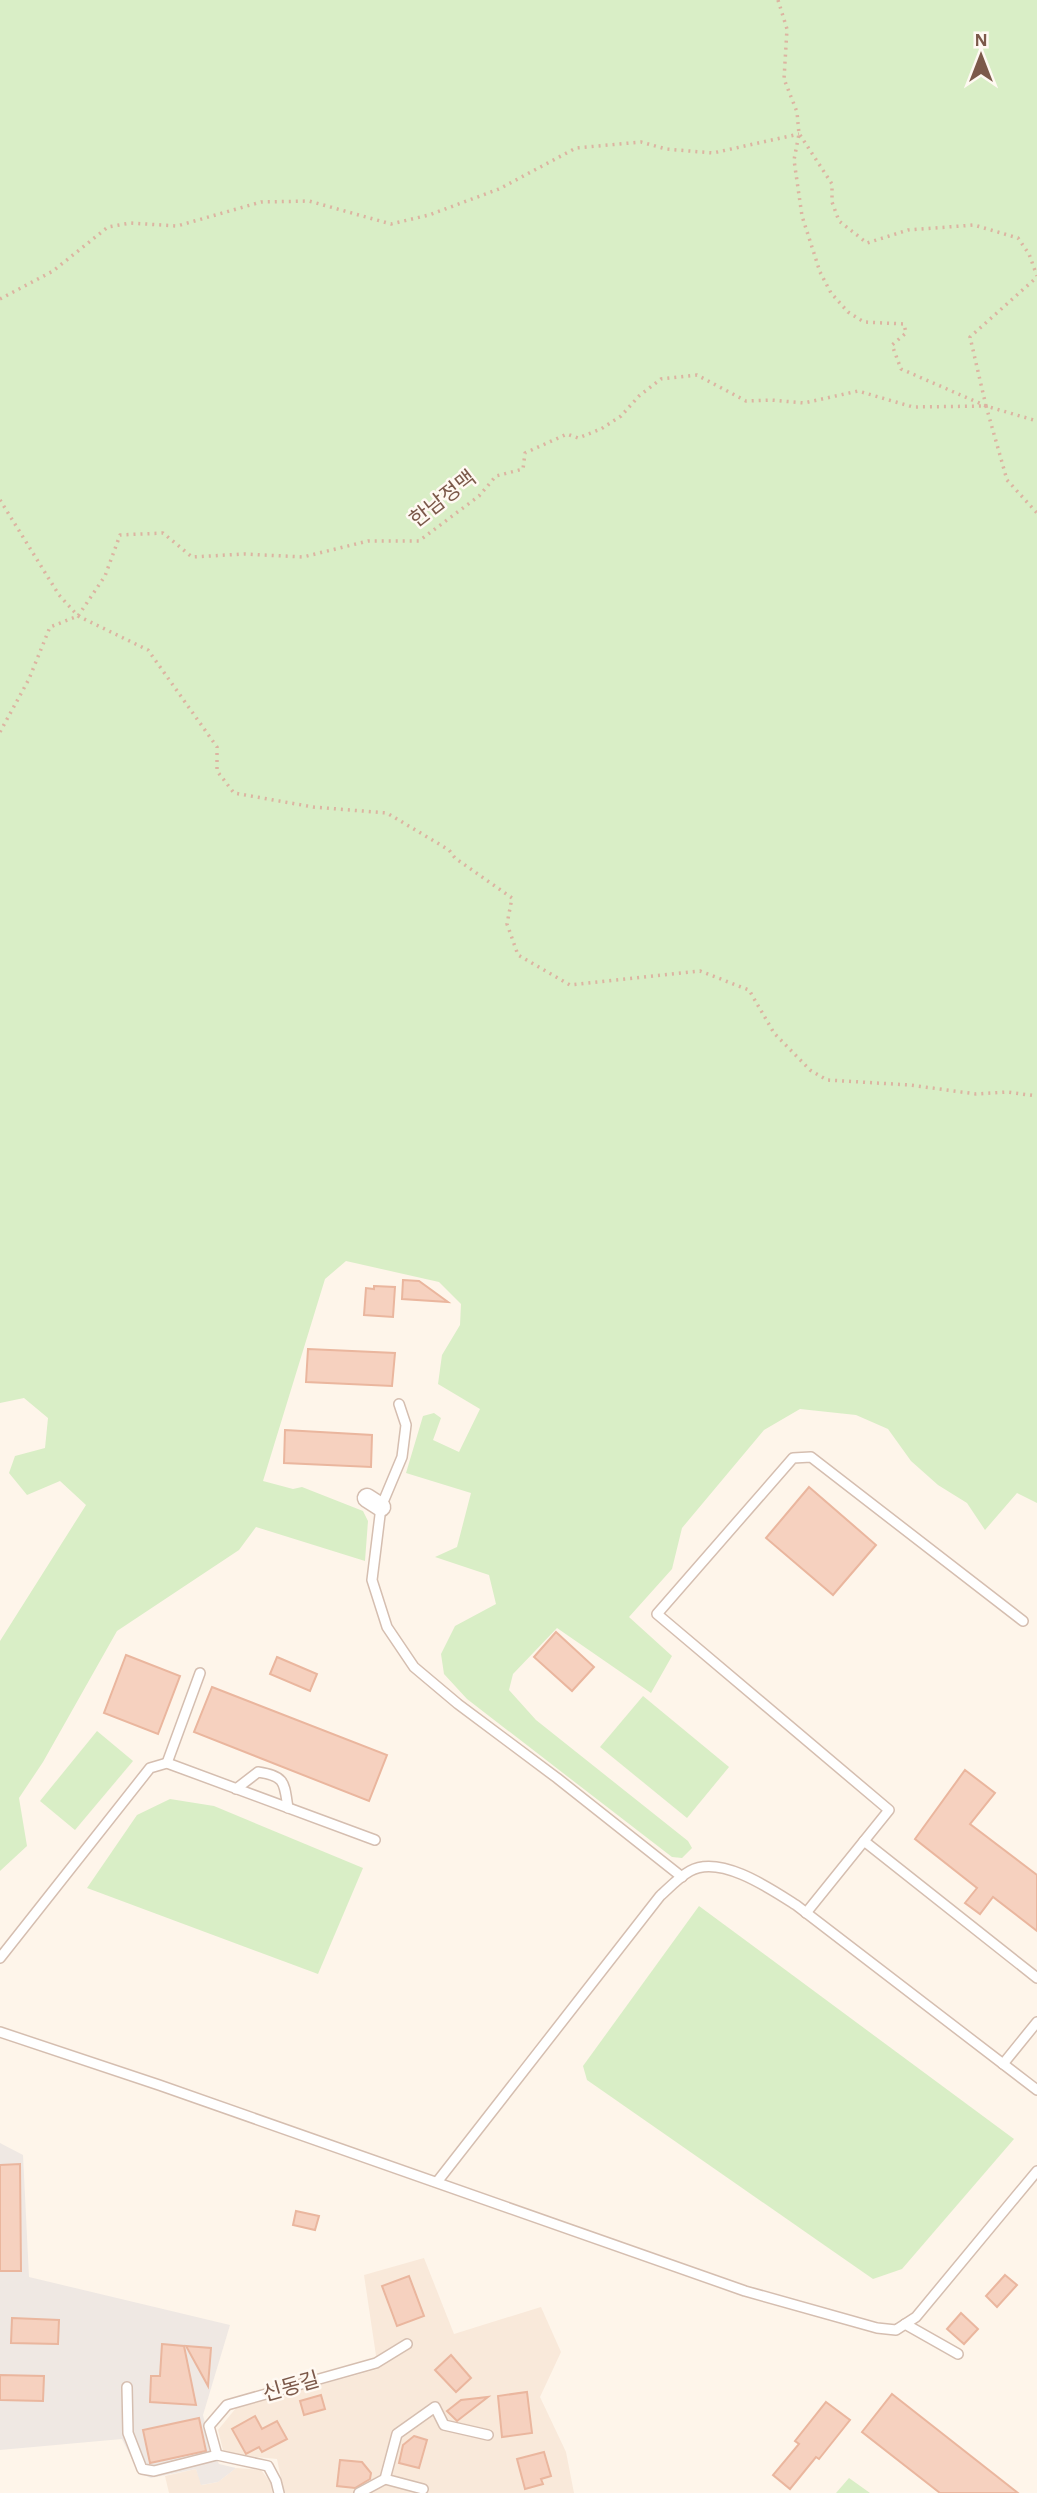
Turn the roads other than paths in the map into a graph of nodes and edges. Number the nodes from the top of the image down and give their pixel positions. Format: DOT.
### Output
graph roads {
  1 [pos="399,1404"];
  2 [pos="1023,1621"];
  3 [pos="200,1673"];
  4 [pos="167,1763"];
  5 [pos="236,1788"];
  6 [pos="288,1808"];
  7 [pos="375,1840"];
  8 [pos="864,1841"];
  9 [pos="682,1877"];
  10 [pos="806,1913"];
  11 [pos="0,1958"];
  12 [pos="1037,1978"];
  13 [pos="1037,2022"];
  14 [pos="0,2032"];
  15 [pos="1003,2064"];
  16 [pos="1037,2090"];
  17 [pos="1037,2171"];
  18 [pos="437,2182"];
  19 [pos="905,2324"];
  20 [pos="407,2344"];
  21 [pos="958,2354"];
  22 [pos="127,2387"];
  23 [pos="488,2435"];
  24 [pos="217,2455"];
  25 [pos="385,2479"];
  26 [pos="423,2488"];
  27 [pos="279,2493"];
  28 [pos="359,2493"];
  1 -- 9 [label="lane"];
  2 -- 8 [label="lane"];
  3 -- 4 [label="lane"];
  4 -- 5 [label="lane"];
  4 -- 11 [label="lane"];
  5 -- 6 [label="lane"];
  5 -- 6 [label="lane"];
  6 -- 7 [label="lane"];
  8 -- 10 [label="lane"];
  8 -- 12 [label="lane"];
  9 -- 10 [label="lane"];
  9 -- 18 [label="lane"];
  10 -- 15 [label="lane"];
  13 -- 15 [label="lane"];
  14 -- 18 [label="lane"];
  15 -- 16 [label="lane"];
  17 -- 19 [label="lane"];
  18 -- 19 [label="lane"];
  19 -- 21 [label="lane"];
  20 -- 24 [label="lane, 신동길"];
  22 -- 24 [label="lane"];
  23 -- 25 [label="lane"];
  24 -- 27 [label="lane"];
  25 -- 26 [label="lane"];
  25 -- 28 [label="lane"];
}
